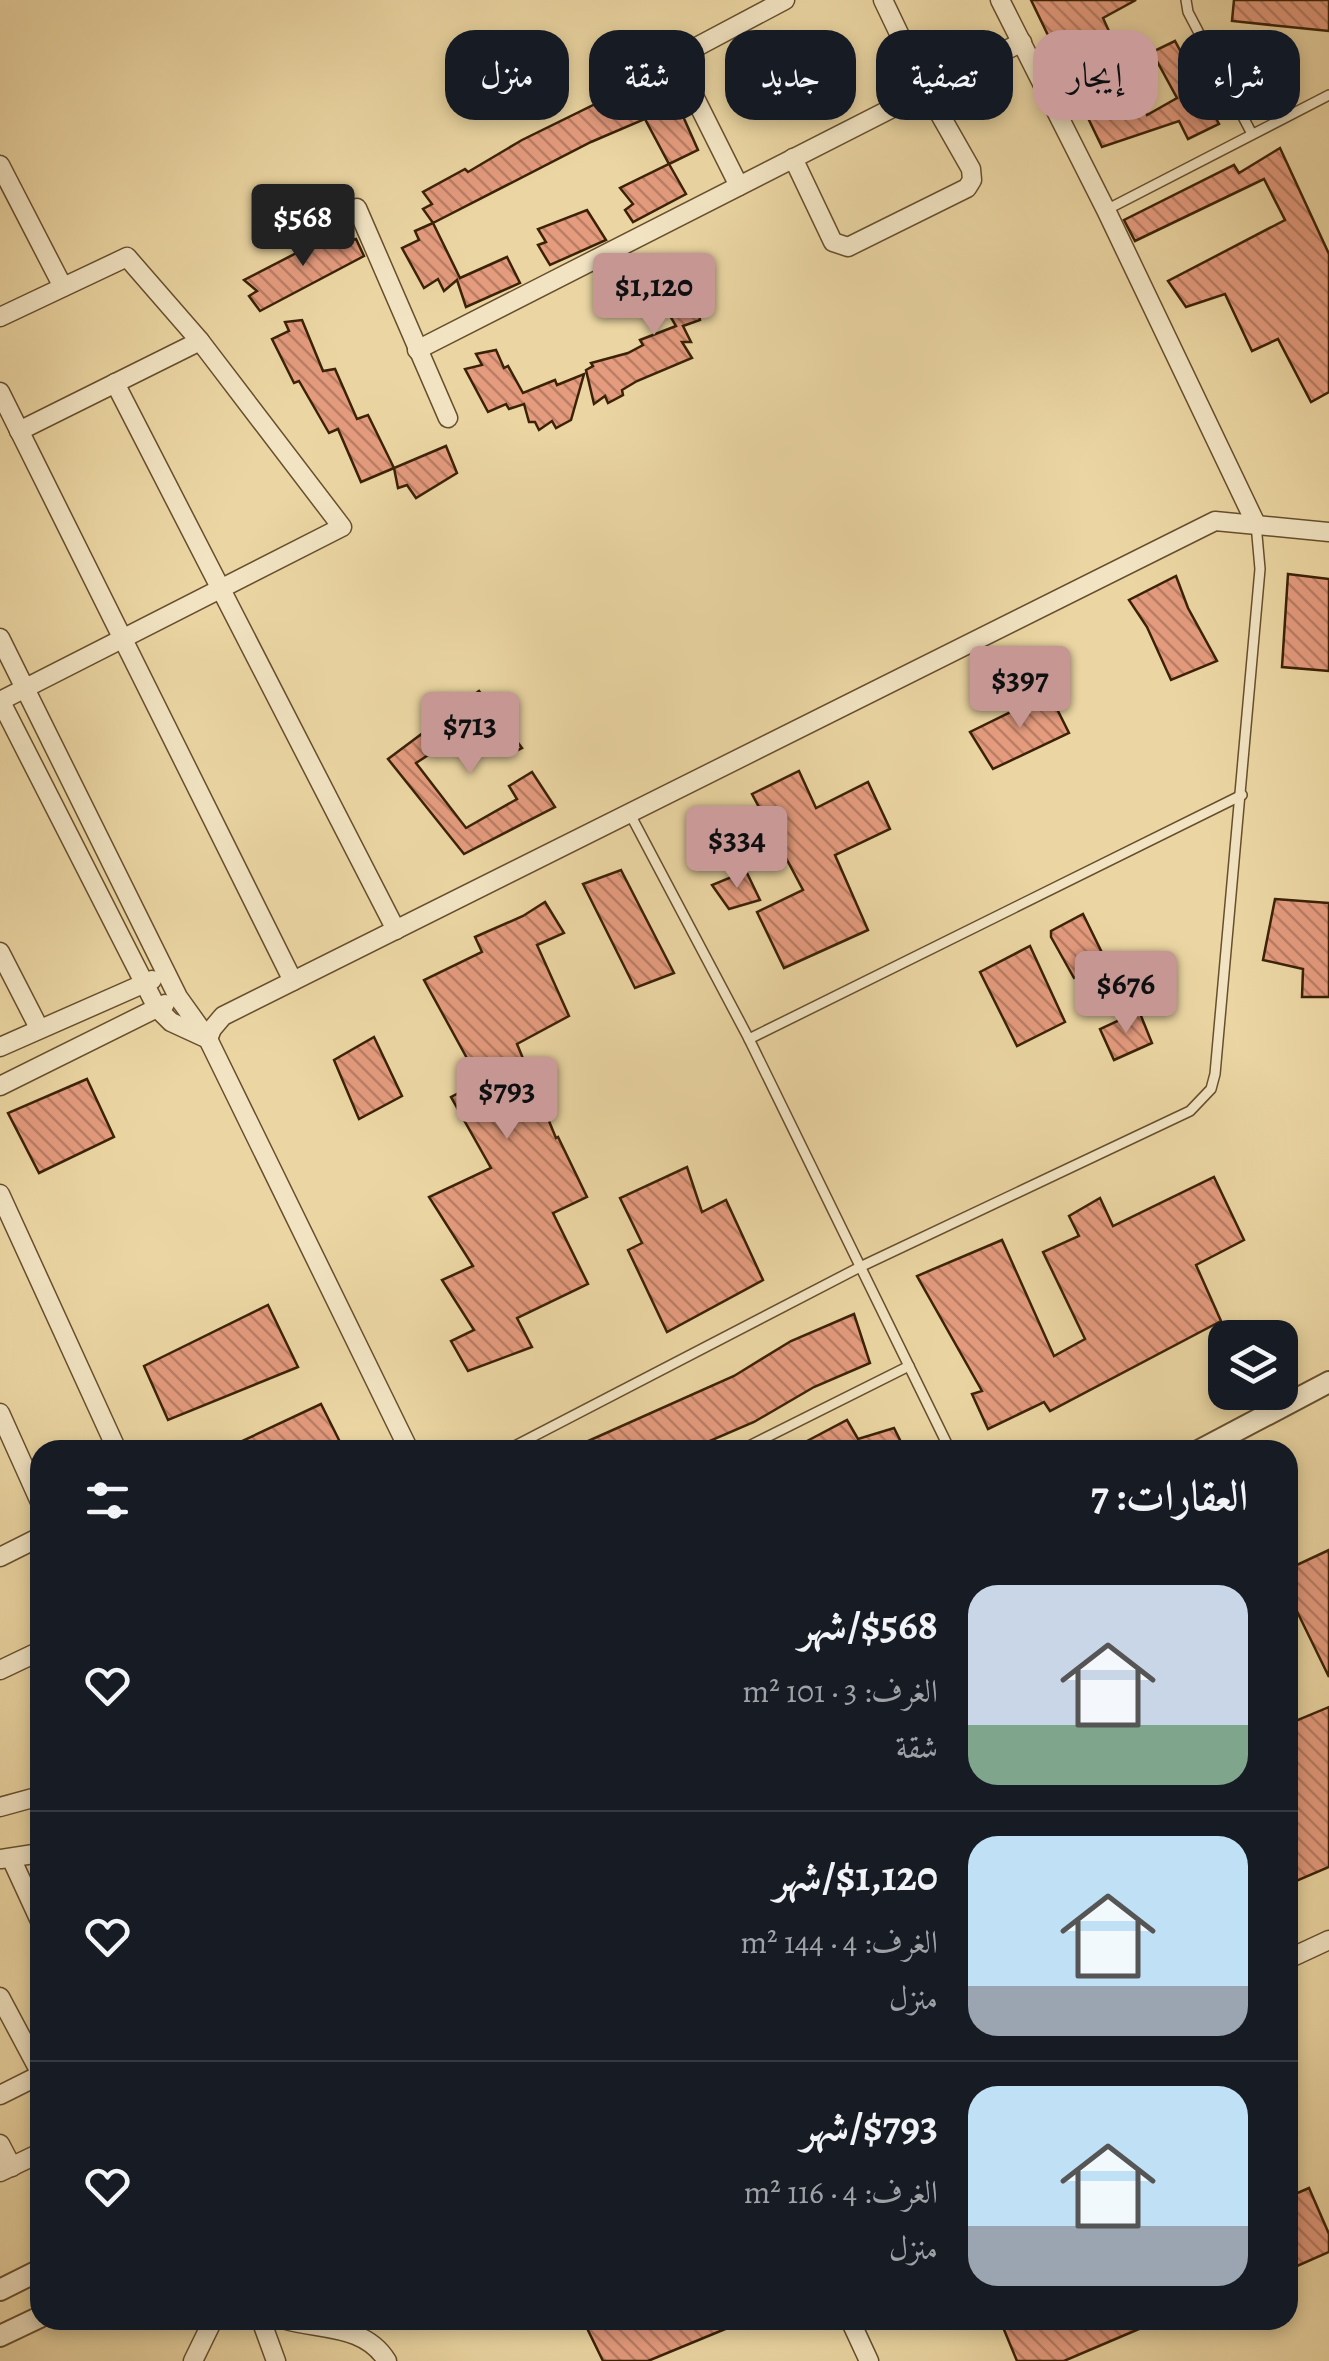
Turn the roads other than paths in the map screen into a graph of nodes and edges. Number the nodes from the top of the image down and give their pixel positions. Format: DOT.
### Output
graph roads {
  1 [pos="784,0"];
  2 [pos="882,0"];
  3 [pos="1000,0"];
  4 [pos="1186,0"];
  5 [pos="897,30"];
  6 [pos="1022,42"];
  7 [pos="1013,46"];
  8 [pos="1329,96"];
  9 [pos="876,116"];
  10 [pos="943,120"];
  11 [pos="1252,134"];
  12 [pos="793,158"];
  13 [pos="0,165"];
  14 [pos="739,186"];
  15 [pos="357,208"];
  16 [pos="1106,210"];
  17 [pos="64,287"];
  18 [pos="0,317"];
  19 [pos="200,341"];
  20 [pos="417,350"];
  21 [pos="114,383"];
  22 [pos="0,392"];
  23 [pos="448,418"];
  24 [pos="19,430"];
  25 [pos="1256,524"];
  26 [pos="1329,532"];
  27 [pos="221,590"];
  28 [pos="0,638"];
  29 [pos="122,638"];
  30 [pos="25,689"];
  31 [pos="0,700"];
  32 [pos="1242,795"];
  33 [pos="630,814"];
  34 [pos="396,930"];
  35 [pos="0,952"];
  36 [pos="166,974"];
  37 [pos="293,982"];
  38 [pos="142,984"];
  39 [pos="178,997"];
  40 [pos="157,1008"];
  41 [pos="38,1028"];
  42 [pos="208,1039"];
  43 [pos="749,1039"];
  44 [pos="0,1047"];
  45 [pos="0,1086"];
  46 [pos="0,1194"];
  47 [pos="860,1267"];
  48 [pos="908,1366"];
  49 [pos="1329,1382"];
  50 [pos="0,1413"];
  51 [pos="112,1440"];
  52 [pos="404,1440"];
  53 [pos="534,1440"];
  54 [pos="761,1440"];
  55 [pos="945,1440"];
  56 [pos="1219,1440"];
  57 [pos="30,1480"];
  58 [pos="30,1542"];
  59 [pos="0,1557"];
  60 [pos="30,1656"];
  61 [pos="0,1670"];
  62 [pos="30,1799"];
  63 [pos="0,1807"];
  64 [pos="30,1854"];
  65 [pos="5,1858"];
  66 [pos="30,1903"];
  67 [pos="1329,1940"];
  68 [pos="1298,1954"];
  69 [pos="0,1996"];
  70 [pos="30,2054"];
  71 [pos="30,2079"];
  72 [pos="0,2095"];
  73 [pos="0,2144"];
  74 [pos="30,2157"];
  75 [pos="6,2170"];
  76 [pos="30,2275"];
  77 [pos="0,2290"];
  78 [pos="30,2322"];
  79 [pos="208,2330"];
  80 [pos="265,2330"];
  81 [pos="336,2330"];
  82 [pos="855,2330"];
  83 [pos="0,2336"];
  84 [pos="193,2361"];
  85 [pos="276,2361"];
  86 [pos="387,2361"];
  87 [pos="870,2361"];
  1 -- 14 [label="street"];
  2 -- 5 [label="street"];
  3 -- 6 [label="street"];
  4 -- 11 [label="lane"];
  6 -- 7 [label="street"];
  6 -- 16 [label="street"];
  8 -- 11 [label="lane"];
  9 -- 12 [label="street"];
  10 -- 12 [label="street"];
  11 -- 16 [label="lane"];
  12 -- 14 [label="street"];
  13 -- 17 [label="street"];
  14 -- 20 [label="street"];
  15 -- 20 [label="street"];
  16 -- 25 [label="street"];
  17 -- 18 [label="street"];
  17 -- 19 [label="street"];
  19 -- 21 [label="street"];
  19 -- 27 [label="street"];
  20 -- 23 [label="street"];
  21 -- 24 [label="street"];
  21 -- 27 [label="street"];
  22 -- 24 [label="street"];
  24 -- 29 [label="street"];
  25 -- 26 [label="street"];
  25 -- 32 [label="lane"];
  25 -- 33 [label="street"];
  27 -- 29 [label="street"];
  27 -- 34 [label="street"];
  28 -- 30 [label="street"];
  29 -- 30 [label="street"];
  29 -- 37 [label="street"];
  30 -- 31 [label="street"];
  30 -- 36 [label="street"];
  31 -- 38 [label="street"];
  32 -- 43 [label="lane"];
  32 -- 47 [label="lane"];
  33 -- 34 [label="street"];
  33 -- 43 [label="lane"];
  34 -- 37 [label="street"];
  35 -- 41 [label="street"];
  36 -- 38 [label="street"];
  36 -- 39 [label="street"];
  37 -- 42 [label="street"];
  38 -- 40 [label="street"];
  38 -- 41 [label="street"];
  39 -- 40 [label="street"];
  39 -- 42 [label="street"];
  40 -- 42 [label="street"];
  40 -- 45 [label="street"];
  41 -- 44 [label="street"];
  42 -- 52 [label="street"];
  43 -- 47 [label="lane"];
  46 -- 51 [label="street"];
  47 -- 48 [label="lane"];
  47 -- 53 [label="lane"];
  48 -- 54 [label="lane"];
  48 -- 55 [label="lane"];
  49 -- 56 [label="street"];
  50 -- 57 [label="street"];
  58 -- 59 [label="street"];
  60 -- 61 [label="street"];
  62 -- 63 [label="street"];
  64 -- 65 [label="street"];
  65 -- 66 [label="street"];
  67 -- 68 [label="street"];
  69 -- 70 [label="street"];
  71 -- 72 [label="street"];
  73 -- 75 [label="street"];
  74 -- 75 [label="street"];
  76 -- 77 [label="street"];
  78 -- 83 [label="street"];
  79 -- 84 [label="street"];
  80 -- 85 [label="street"];
  81 -- 86 [label="street"];
  82 -- 87 [label="street"];
}
